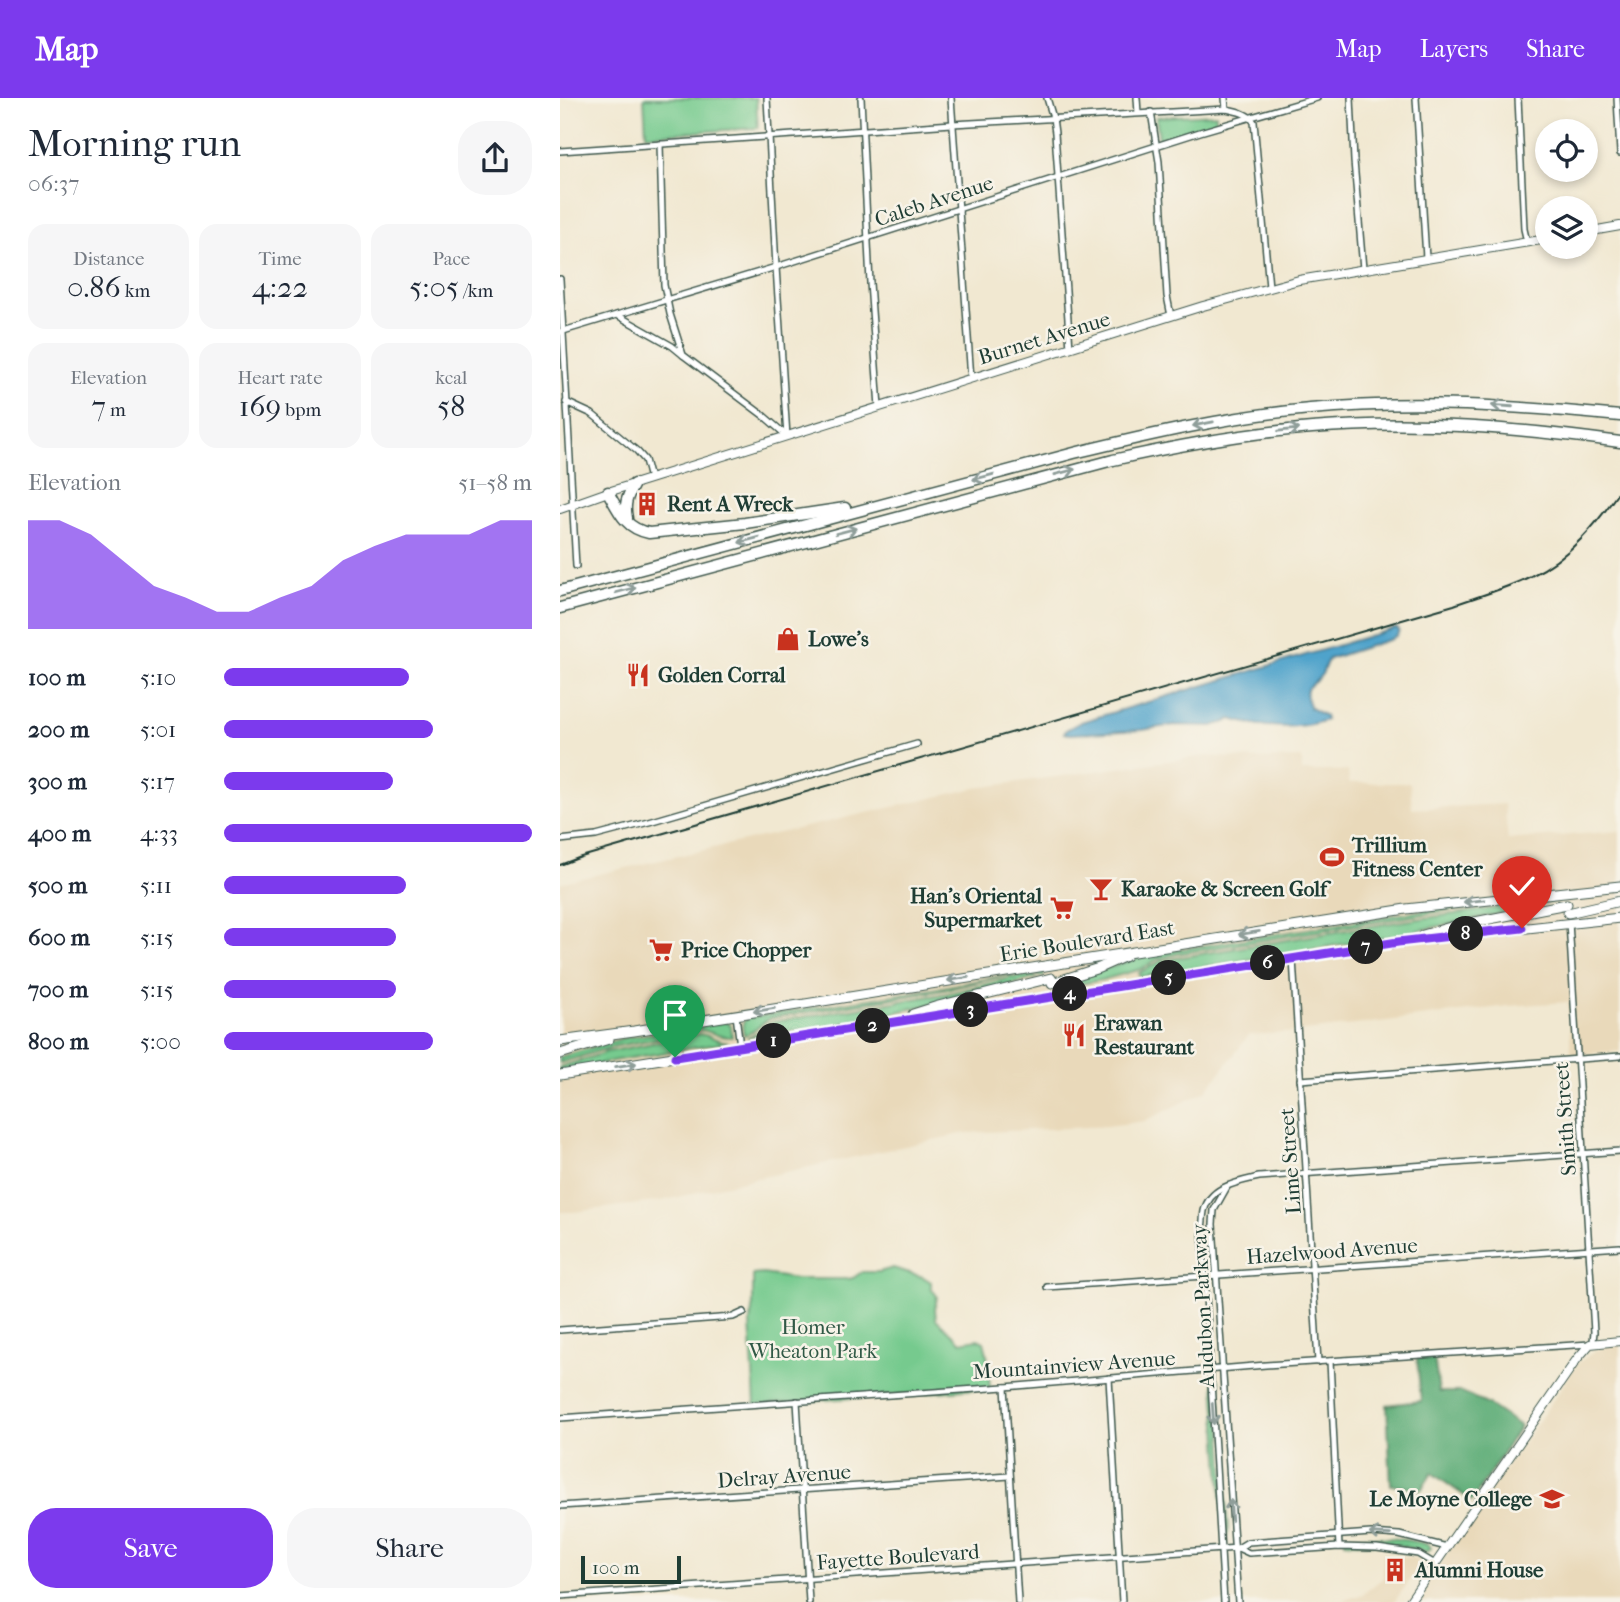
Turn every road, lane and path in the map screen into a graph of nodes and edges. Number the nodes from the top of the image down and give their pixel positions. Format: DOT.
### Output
graph roads {
  1 [pos="767,98"];
  2 [pos="861,98"];
  3 [pos="951,98"];
  4 [pos="1048,98"];
  5 [pos="1137,98"];
  6 [pos="1225,98"];
  7 [pos="1317,98"];
  8 [pos="1351,98"];
  9 [pos="1416,98"];
  10 [pos="1518,98"];
  11 [pos="1617,98"];
  12 [pos="1226,109"];
  13 [pos="1151,112"];
  14 [pos="1138,113"];
  15 [pos="1250,117"];
  16 [pos="1053,118"];
  17 [pos="952,124"];
  18 [pos="862,130"];
  19 [pos="768,137"];
  20 [pos="660,144"];
  21 [pos="1157,146"];
  22 [pos="560,151"];
  23 [pos="1620,153"];
  24 [pos="1059,178"];
  25 [pos="958,209"];
  26 [pos="1620,226"];
  27 [pos="1598,230"];
  28 [pos="869,238"];
  29 [pos="1535,241"];
  30 [pos="1527,242"];
  31 [pos="1426,258"];
  32 [pos="776,267"];
  33 [pos="1363,269"];
  34 [pos="560,279"];
  35 [pos="1269,287"];
  36 [pos="666,300"];
  37 [pos="617,315"];
  38 [pos="1171,316"];
  39 [pos="562,332"];
  40 [pos="1070,348"];
  41 [pos="683,355"];
  42 [pos="971,379"];
  43 [pos="566,402"];
  44 [pos="879,407"];
  45 [pos="1620,418"];
  46 [pos="787,436"];
  47 [pos="1620,442"];
  48 [pos="650,479"];
  49 [pos="634,484"];
  50 [pos="608,492"];
  51 [pos="910,497"];
  52 [pos="573,504"];
  53 [pos="560,509"];
  54 [pos="628,524"];
  55 [pos="576,566"];
  56 [pos="560,591"];
  57 [pos="560,608"];
  58 [pos="917,744"];
  59 [pos="560,840"];
  60 [pos="1620,886"];
  61 [pos="1567,891"];
  62 [pos="1620,901"];
  63 [pos="1568,913"];
  64 [pos="1620,918"];
  65 [pos="1398,942"];
  66 [pos="1138,951"];
  67 [pos="1293,959"];
  68 [pos="1050,965"];
  69 [pos="1052,981"];
  70 [pos="1054,997"];
  71 [pos="736,1015"];
  72 [pos="884,1024"];
  73 [pos="634,1031"];
  74 [pos="560,1041"];
  75 [pos="740,1047"];
  76 [pos="560,1054"];
  77 [pos="1620,1056"];
  78 [pos="1577,1059"];
  79 [pos="560,1075"];
  80 [pos="1300,1080"];
  81 [pos="1620,1151"];
  82 [pos="1583,1154"];
  83 [pos="1307,1174"];
  84 [pos="1227,1186"];
  85 [pos="1206,1205"];
  86 [pos="1214,1210"];
  87 [pos="1620,1247"];
  88 [pos="1589,1249"];
  89 [pos="1313,1268"];
  90 [pos="1215,1275"];
  91 [pos="1205,1276"];
  92 [pos="1047,1287"];
  93 [pos="744,1312"];
  94 [pos="560,1330"];
  95 [pos="1620,1341"];
  96 [pos="1590,1343"];
  97 [pos="1330,1361"];
  98 [pos="1318,1362"];
  99 [pos="1210,1370"];
  100 [pos="1221,1370"];
  101 [pos="1109,1378"];
  102 [pos="1005,1387"];
  103 [pos="797,1401"];
  104 [pos="560,1418"];
  105 [pos="1010,1476"];
  106 [pos="803,1490"];
  107 [pos="560,1506"];
  108 [pos="1338,1535"];
  109 [pos="1339,1547"];
  110 [pos="1447,1547"];
  111 [pos="1236,1548"];
  112 [pos="1221,1549"];
  113 [pos="1119,1558"];
  114 [pos="1016,1564"];
  115 [pos="1435,1564"];
  116 [pos="808,1579"];
  117 [pos="560,1595"];
  118 [pos="809,1602"];
  119 [pos="1018,1602"];
  120 [pos="1122,1602"];
  121 [pos="1224,1602"];
  122 [pos="1238,1602"];
  123 [pos="1409,1602"];
  1 -- 19 [label="street"];
  2 -- 18 [label="street"];
  3 -- 17 [label="street"];
  4 -- 16 [label="street"];
  5 -- 14 [label="street"];
  6 -- 12 [label="street"];
  7 -- 15 [label="street, Caleb Avenue"];
  8 -- 33 [label="street"];
  9 -- 31 [label="street"];
  10 -- 30 [label="street"];
  11 -- 23 [label="street"];
  12 -- 13 [label="street"];
  12 -- 15 [label="street"];
  13 -- 14 [label="street"];
  13 -- 21 [label="street"];
  14 -- 16 [label="street"];
  15 -- 21 [label="street, Caleb Avenue"];
  15 -- 35 [label="street"];
  16 -- 17 [label="street"];
  16 -- 24 [label="street"];
  17 -- 18 [label="street"];
  17 -- 25 [label="street"];
  18 -- 19 [label="street"];
  18 -- 28 [label="street"];
  19 -- 20 [label="street"];
  19 -- 32 [label="street"];
  20 -- 22 [label="street"];
  20 -- 36 [label="street"];
  21 -- 24 [label="street, Caleb Avenue"];
  21 -- 38 [label="street"];
  24 -- 25 [label="street, Caleb Avenue"];
  24 -- 40 [label="street"];
  25 -- 28 [label="street, Caleb Avenue"];
  25 -- 42 [label="street"];
  26 -- 27 [label="street"];
  28 -- 32 [label="street, Caleb Avenue"];
  28 -- 44 [label="street"];
  29 -- 30 [label="street, Burnet Avenue"];
  30 -- 31 [label="street, Burnet Avenue"];
  31 -- 33 [label="street, Burnet Avenue"];
  32 -- 36 [label="street, Caleb Avenue"];
  32 -- 46 [label="street"];
  33 -- 35 [label="street, Burnet Avenue"];
  34 -- 39 [label="street"];
  35 -- 38 [label="street, Burnet Avenue"];
  36 -- 37 [label="street, Caleb Avenue"];
  36 -- 41 [label="street"];
  37 -- 39 [label="street, Caleb Avenue"];
  37 -- 41 [label="street"];
  38 -- 40 [label="street, Burnet Avenue"];
  39 -- 43 [label="street"];
  40 -- 42 [label="street, Burnet Avenue"];
  41 -- 46 [label="street"];
  42 -- 44 [label="street, Burnet Avenue"];
  43 -- 48 [label="street"];
  43 -- 52 [label="street"];
  44 -- 46 [label="street, Burnet Avenue"];
  45 -- 51 [label="highway, one-way"];
  46 -- 48 [label="street, Burnet Avenue"];
  57 -- 47 [label="highway, one-way"];
  48 -- 49 [label="street, Burnet Avenue"];
  49 -- 50 [label="street, Burnet Avenue"];
  49 -- 54 [label="highway"];
  50 -- 52 [label="street, Burnet Avenue"];
  50 -- 54 [label="highway"];
  51 -- 54 [label="highway"];
  51 -- 56 [label="highway, one-way"];
  52 -- 53 [label="street, Burnet Avenue"];
  52 -- 55 [label="street"];
  58 -- 59 [label="street"];
  60 -- 61 [label="main road, Erie Boulevard East"];
  61 -- 63 [label="street, Smith Street"];
  61 -- 66 [label="main road, Erie Boulevard East, one-way"];
  62 -- 63 [label="main road"];
  63 -- 64 [label="main road"];
  63 -- 65 [label="main road"];
  63 -- 65 [label="main road"];
  63 -- 78 [label="street, Smith Street"];
  65 -- 67 [label="main road"];
  66 -- 68 [label="main road, Erie Boulevard East"];
  66 -- 69 [label="main road"];
  67 -- 70 [label="main road"];
  67 -- 80 [label="street, Lime Street"];
  68 -- 69 [label="street"];
  68 -- 71 [label="main road, Erie Boulevard East, one-way"];
  69 -- 70 [label="street"];
  69 -- 72 [label="main road"];
  70 -- 72 [label="main road"];
  71 -- 73 [label="main road, Erie Boulevard East"];
  71 -- 75 [label="street"];
  72 -- 75 [label="main road"];
  73 -- 74 [label="main road, Erie Boulevard East"];
  73 -- 76 [label="main road"];
  79 -- 75 [label="main road, one-way"];
  77 -- 78 [label="street"];
  78 -- 80 [label="street"];
  78 -- 82 [label="street, Smith Street"];
  80 -- 83 [label="street, Lime Street"];
  81 -- 82 [label="street"];
  82 -- 83 [label="street"];
  82 -- 88 [label="street, Smith Street"];
  83 -- 84 [label="street"];
  83 -- 89 [label="street, Lime Street"];
  84 -- 85 [label="street, Audubon Parkway"];
  84 -- 86 [label="street, Audubon Parkway"];
  85 -- 86 [label="street"];
  85 -- 91 [label="street, Audubon Parkway"];
  86 -- 90 [label="street, Audubon Parkway"];
  87 -- 88 [label="street, Hazelwood Avenue"];
  88 -- 89 [label="street, Hazelwood Avenue"];
  88 -- 96 [label="street, Smith Street"];
  89 -- 90 [label="street, Hazelwood Avenue"];
  89 -- 98 [label="street, Lime Street"];
  90 -- 91 [label="street, Hazelwood Avenue"];
  90 -- 100 [label="street, Audubon Parkway"];
  91 -- 92 [label="street, Hazelwood Avenue"];
  91 -- 99 [label="street, Audubon Parkway"];
  93 -- 94 [label="street"];
  95 -- 96 [label="street"];
  96 -- 97 [label="street, Mountainview Avenue"];
  96 -- 110 [label="street"];
  97 -- 98 [label="street, Mountainview Avenue"];
  97 -- 108 [label="street"];
  98 -- 100 [label="street, Mountainview Avenue"];
  99 -- 100 [label="street, Mountainview Avenue"];
  99 -- 101 [label="street, Mountainview Avenue"];
  99 -- 112 [label="street, Audubon Parkway, one-way"];
  111 -- 100 [label="street, Audubon Parkway, one-way"];
  101 -- 102 [label="street, Mountainview Avenue"];
  101 -- 113 [label="street"];
  102 -- 103 [label="street, Mountainview Avenue"];
  102 -- 105 [label="street"];
  103 -- 104 [label="street, Mountainview Avenue"];
  103 -- 106 [label="street"];
  105 -- 106 [label="street, Delray Avenue"];
  105 -- 114 [label="street"];
  106 -- 107 [label="street, Delray Avenue"];
  106 -- 116 [label="street"];
  108 -- 109 [label="street"];
  110 -- 108 [label="street, Fayette Boulevard, one-way"];
  108 -- 111 [label="street, Fayette Boulevard"];
  109 -- 111 [label="street, Fayette Boulevard"];
  109 -- 115 [label="street, Fayette Boulevard"];
  110 -- 115 [label="street"];
  111 -- 112 [label="street, Fayette Boulevard"];
  111 -- 122 [label="street, Audubon Parkway"];
  112 -- 113 [label="street, Fayette Boulevard"];
  112 -- 121 [label="street, Audubon Parkway"];
  113 -- 114 [label="street, Fayette Boulevard"];
  113 -- 120 [label="street"];
  114 -- 116 [label="street, Fayette Boulevard"];
  114 -- 119 [label="street"];
  115 -- 123 [label="street"];
  116 -- 117 [label="street, Fayette Boulevard"];
  116 -- 118 [label="street"];
}
